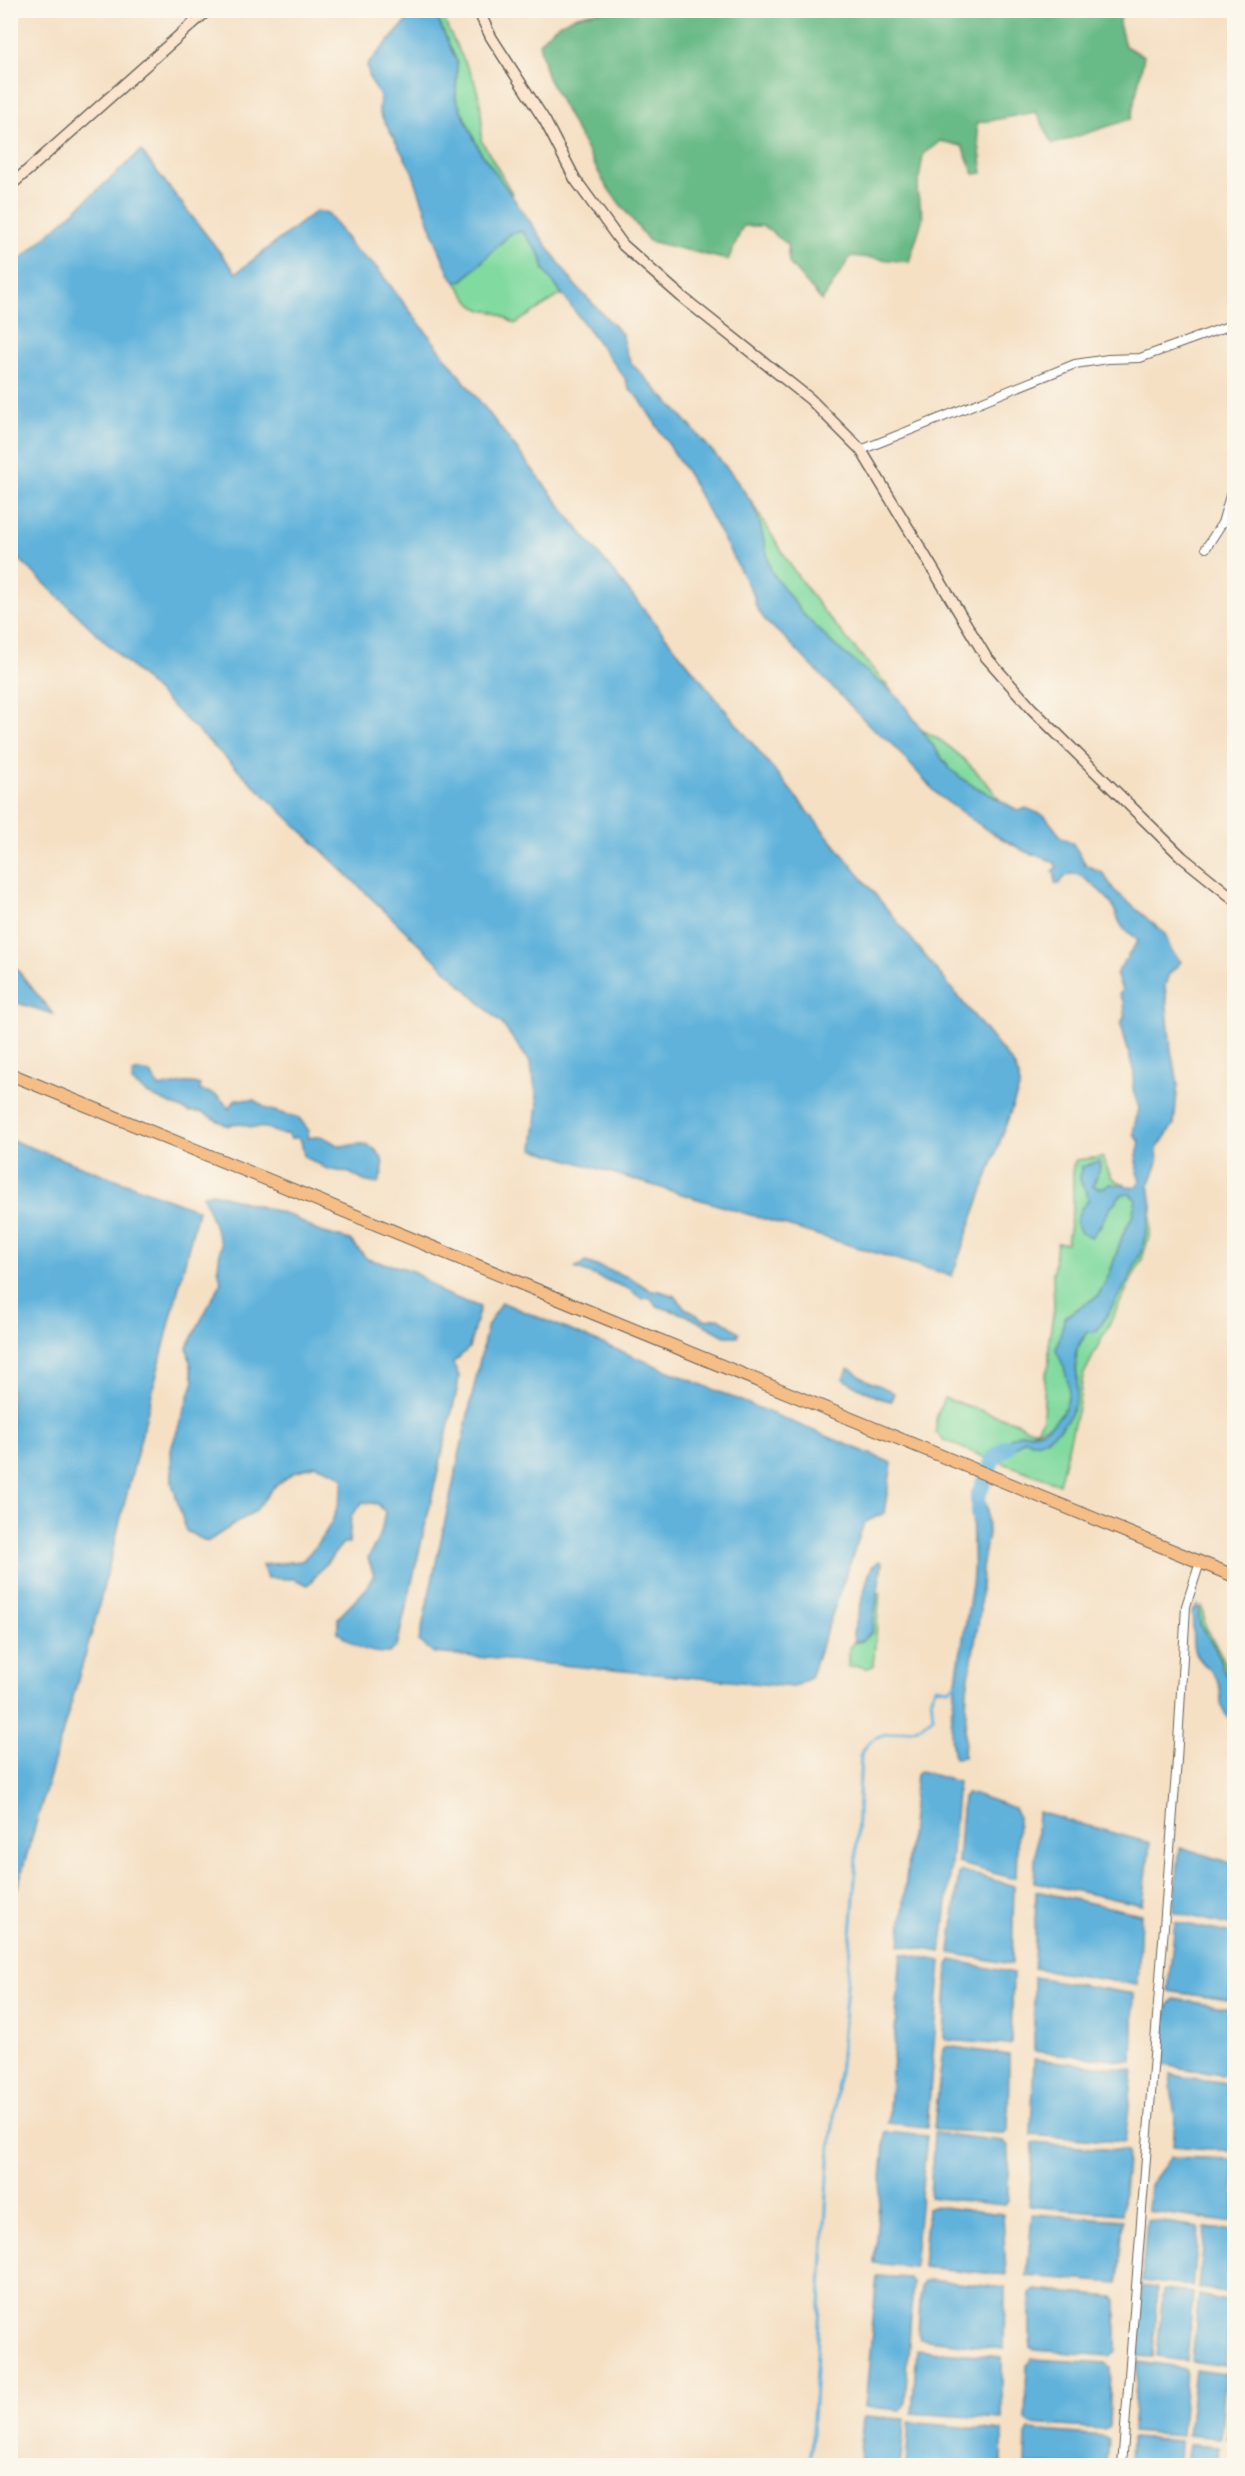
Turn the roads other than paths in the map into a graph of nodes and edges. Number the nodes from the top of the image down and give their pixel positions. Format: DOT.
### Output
graph roads {
  1 [pos="208,10"];
  2 [pos="478,10"];
  3 [pos="10,186"];
  4 [pos="1234,324"];
  5 [pos="861,450"];
  6 [pos="1234,482"];
  7 [pos="1206,548"];
  8 [pos="1234,899"];
  9 [pos="10,1074"];
  10 [pos="1200,1562"];
  11 [pos="1234,1576"];
  12 [pos="1122,2466"];
  1 -- 3 [label="main road"];
  2 -- 5 [label="main road"];
  4 -- 5 [label="street"];
  5 -- 8 [label="main road"];
  6 -- 7 [label="street"];
  9 -- 10 [label="main road"];
  10 -- 11 [label="main road"];
  10 -- 12 [label="street"];
}
